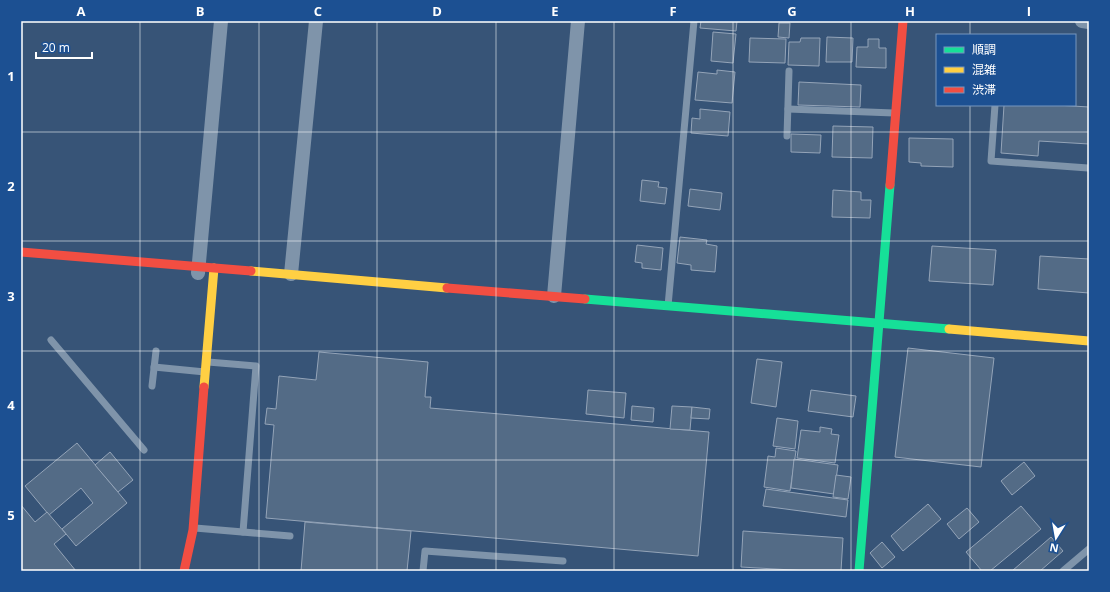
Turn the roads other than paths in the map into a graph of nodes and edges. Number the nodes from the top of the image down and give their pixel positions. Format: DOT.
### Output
graph roads {
  1 [pos="221,21"];
  2 [pos="316,21"];
  3 [pos="578,21"];
  4 [pos="694,21"];
  5 [pos="903,21"];
  6 [pos="1082,21"];
  7 [pos="1089,22"];
  8 [pos="789,71"];
  9 [pos="995,106"];
  10 [pos="788,109"];
  11 [pos="895,113"];
  12 [pos="787,136"];
  13 [pos="1088,168"];
  14 [pos="21,252"];
  15 [pos="214,268"];
  16 [pos="198,270"];
  17 [pos="291,274"];
  18 [pos="554,296"];
  19 [pos="668,306"];
  20 [pos="879,324"];
  21 [pos="50,340"];
  22 [pos="1089,341"];
  23 [pos="156,351"];
  24 [pos="206,362"];
  25 [pos="154,367"];
  26 [pos="205,372"];
  27 [pos="152,386"];
  28 [pos="144,450"];
  29 [pos="193,528"];
  30 [pos="243,532"];
  31 [pos="290,536"];
  32 [pos="1089,549"];
  33 [pos="563,561"];
  34 [pos="184,571"];
  35 [pos="423,571"];
  36 [pos="859,571"];
  37 [pos="1063,571"];
  1 -- 16 [label="street"];
  2 -- 17 [label="street"];
  3 -- 18 [label="street"];
  4 -- 19 [label="lane"];
  5 -- 11 [label="street"];
  6 -- 7 [label="street"];
  8 -- 10 [label="lane"];
  9 -- 13 [label="lane"];
  10 -- 11 [label="lane"];
  10 -- 12 [label="lane"];
  11 -- 20 [label="street"];
  14 -- 16 [label="street"];
  15 -- 16 [label="street"];
  15 -- 17 [label="street"];
  15 -- 24 [label="street"];
  17 -- 18 [label="street"];
  18 -- 19 [label="street"];
  19 -- 20 [label="street"];
  20 -- 22 [label="street"];
  20 -- 36 [label="street"];
  21 -- 28 [label="lane"];
  23 -- 25 [label="lane"];
  24 -- 26 [label="street"];
  24 -- 30 [label="lane"];
  25 -- 26 [label="lane"];
  25 -- 27 [label="lane"];
  26 -- 29 [label="street"];
  29 -- 30 [label="lane"];
  29 -- 34 [label="street"];
  30 -- 31 [label="lane"];
  32 -- 37 [label="lane"];
  33 -- 35 [label="lane"];
}
